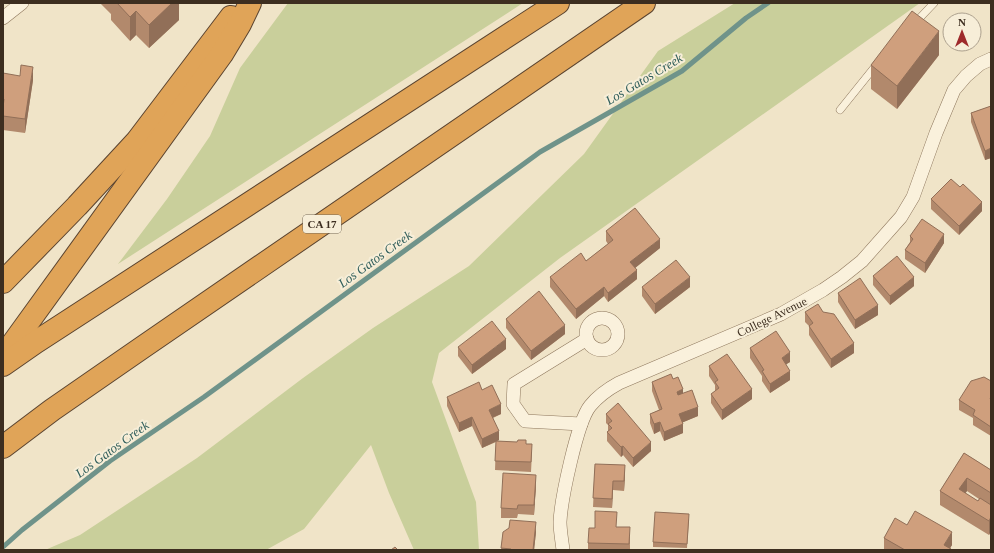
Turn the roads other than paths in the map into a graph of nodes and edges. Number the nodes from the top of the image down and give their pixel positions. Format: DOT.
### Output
graph roads {
  1 [pos="22,3"];
  2 [pos="242,3"];
  3 [pos="250,3"];
  4 [pos="558,3"];
  5 [pos="644,3"];
  6 [pos="934,3"];
  7 [pos="3,18"];
  8 [pos="911,27"];
  9 [pos="882,58"];
  10 [pos="991,58"];
  11 [pos="840,110"];
  12 [pos="3,282"];
  13 [pos="587,339"];
  14 [pos="3,357"];
  15 [pos="3,365"];
  16 [pos="581,424"];
  17 [pos="3,447"];
  18 [pos="563,550"];
  1 -- 7 [label="street"];
  2 -- 12 [label="highway"];
  3 -- 14 [label="highway"];
  4 -- 15 [label="highway"];
  5 -- 17 [label="highway, CA 17"];
  6 -- 8 [label="lane"];
  9 -- 11 [label="lane"];
  10 -- 16 [label="street, College Avenue"];
  13 -- 16 [label="street"];
  16 -- 18 [label="street, College Avenue"];
}
